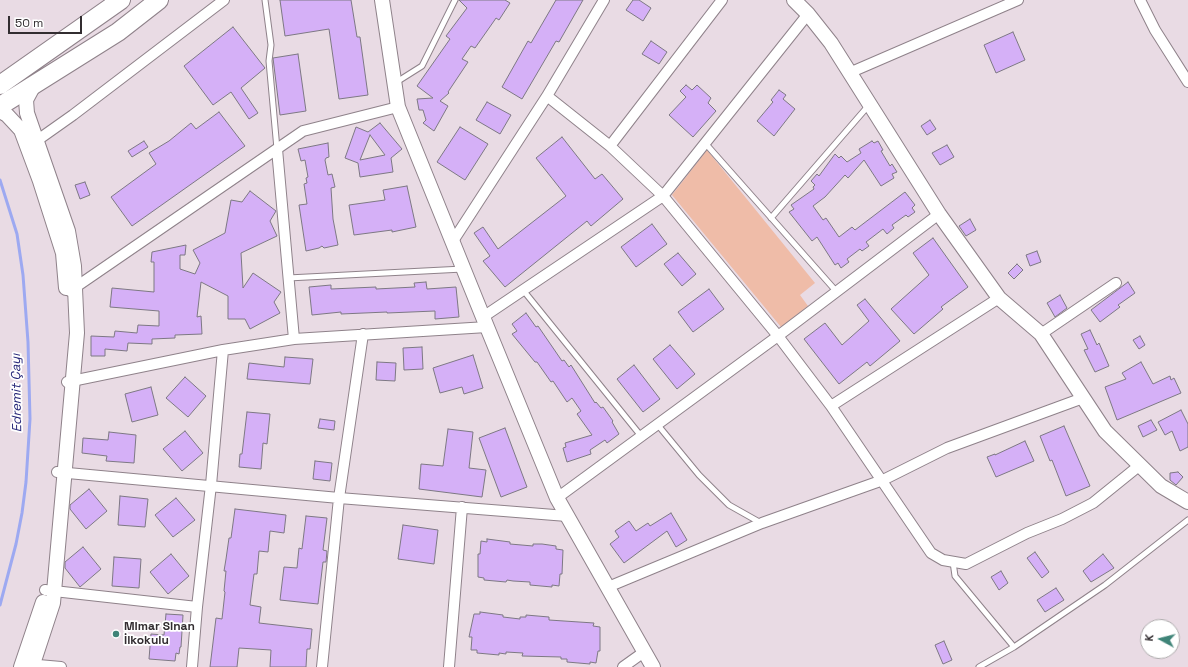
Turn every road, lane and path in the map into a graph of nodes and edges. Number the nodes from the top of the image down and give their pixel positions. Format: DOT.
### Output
graph roads {
  1 [pos="121,0"];
  2 [pos="160,0"];
  3 [pos="224,0"];
  4 [pos="265,0"];
  5 [pos="382,0"];
  6 [pos="454,0"];
  7 [pos="604,0"];
  8 [pos="722,0"];
  9 [pos="794,0"];
  10 [pos="1018,0"];
  11 [pos="1140,0"];
  12 [pos="808,14"];
  13 [pos="849,73"];
  14 [pos="1,82"];
  15 [pos="1188,82"];
  16 [pos="394,83"];
  17 [pos="34,85"];
  18 [pos="547,96"];
  19 [pos="870,105"];
  20 [pos="0,106"];
  21 [pos="398,107"];
  22 [pos="0,111"];
  23 [pos="32,144"];
  24 [pos="705,144"];
  25 [pos="610,146"];
  26 [pos="277,149"];
  27 [pos="663,196"];
  28 [pos="939,214"];
  29 [pos="771,218"];
  30 [pos="452,241"];
  31 [pos="464,269"];
  32 [pos="288,278"];
  33 [pos="1116,283"];
  34 [pos="523,290"];
  35 [pos="71,291"];
  36 [pos="836,291"];
  37 [pos="999,298"];
  38 [pos="485,322"];
  39 [pos="363,334"];
  40 [pos="1041,334"];
  41 [pos="778,336"];
  42 [pos="294,339"];
  43 [pos="223,350"];
  44 [pos="70,382"];
  45 [pos="1083,398"];
  46 [pos="831,406"];
  47 [pos="657,424"];
  48 [pos="641,436"];
  49 [pos="1140,465"];
  50 [pos="61,472"];
  51 [pos="883,480"];
  52 [pos="211,486"];
  53 [pos="339,498"];
  54 [pos="557,498"];
  55 [pos="1188,502"];
  56 [pos="462,507"];
  57 [pos="567,516"];
  58 [pos="1188,520"];
  59 [pos="762,523"];
  60 [pos="953,562"];
  61 [pos="608,587"];
  62 [pos="49,590"];
  63 [pos="196,607"];
  64 [pos="1014,647"];
  65 [pos="644,652"];
  66 [pos="28,665"];
  67 [pos="625,666"];
  68 [pos="61,667"];
  69 [pos="192,667"];
  70 [pos="322,667"];
  71 [pos="449,667"];
  72 [pos="653,667"];
  73 [pos="979,667"];
  1 -- 14 [label="highway"];
  2 -- 17 [label="highway"];
  3 -- 23 [label="street"];
  4 -- 26 [label="lane"];
  5 -- 16 [label="street"];
  6 -- 16 [label="lane"];
  7 -- 18 [label="street"];
  8 -- 25 [label="street"];
  9 -- 12 [label="street"];
  10 -- 13 [label="street"];
  11 -- 15 [label="street"];
  12 -- 13 [label="street"];
  12 -- 24 [label="street"];
  13 -- 19 [label="street"];
  16 -- 21 [label="street"];
  17 -- 20 [label="highway"];
  17 -- 23 [label="street"];
  18 -- 25 [label="street"];
  18 -- 30 [label="street"];
  19 -- 28 [label="street"];
  19 -- 29 [label="lane"];
  21 -- 26 [label="street"];
  21 -- 30 [label="street"];
  22 -- 23 [label="street"];
  23 -- 35 [label="street"];
  24 -- 27 [label="street"];
  24 -- 29 [label="lane"];
  25 -- 27 [label="street"];
  26 -- 32 [label="street"];
  26 -- 35 [label="street"];
  27 -- 34 [label="street"];
  27 -- 41 [label="street"];
  28 -- 36 [label="street"];
  28 -- 37 [label="street"];
  29 -- 36 [label="lane"];
  30 -- 31 [label="street"];
  31 -- 32 [label="lane"];
  31 -- 38 [label="street"];
  32 -- 42 [label="street"];
  33 -- 40 [label="street"];
  34 -- 38 [label="street"];
  34 -- 48 [label="lane"];
  35 -- 44 [label="street"];
  36 -- 41 [label="street"];
  37 -- 40 [label="street"];
  37 -- 46 [label="street"];
  38 -- 39 [label="street"];
  38 -- 54 [label="street"];
  39 -- 42 [label="street"];
  39 -- 53 [label="street"];
  40 -- 45 [label="street"];
  41 -- 46 [label="street"];
  41 -- 47 [label="street"];
  42 -- 43 [label="street"];
  43 -- 44 [label="street"];
  43 -- 52 [label="street"];
  44 -- 50 [label="street"];
  45 -- 49 [label="street"];
  45 -- 51 [label="street"];
  46 -- 51 [label="street"];
  47 -- 48 [label="street"];
  47 -- 59 [label="lane"];
  48 -- 54 [label="street"];
  49 -- 55 [label="street"];
  49 -- 60 [label="street"];
  50 -- 52 [label="street"];
  50 -- 62 [label="street"];
  51 -- 59 [label="street"];
  51 -- 60 [label="street"];
  52 -- 53 [label="street"];
  52 -- 63 [label="street"];
  53 -- 56 [label="street"];
  53 -- 70 [label="street"];
  54 -- 57 [label="street"];
  56 -- 57 [label="street"];
  56 -- 71 [label="street"];
  57 -- 61 [label="street"];
  58 -- 64 [label="lane"];
  59 -- 61 [label="street"];
  60 -- 64 [label="lane"];
  61 -- 65 [label="street"];
  62 -- 63 [label="street"];
  62 -- 66 [label="street"];
  63 -- 69 [label="street"];
  64 -- 73 [label="lane"];
  65 -- 67 [label="street"];
  65 -- 72 [label="street"];
  66 -- 68 [label="street"];
}
